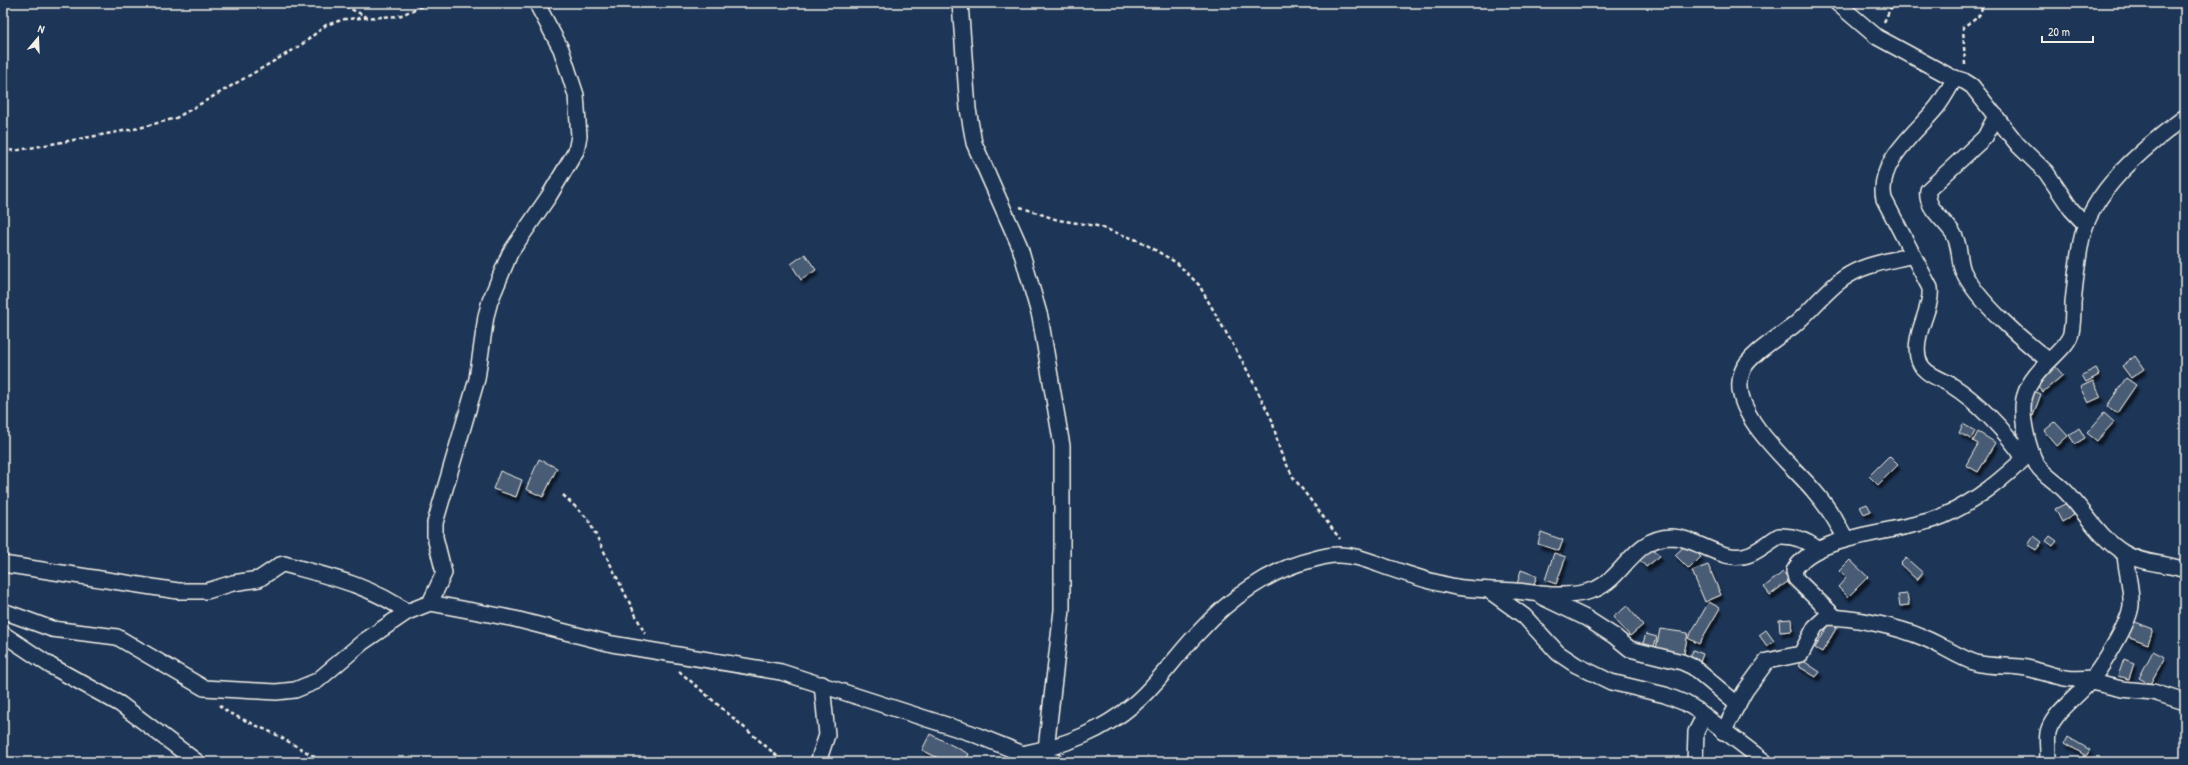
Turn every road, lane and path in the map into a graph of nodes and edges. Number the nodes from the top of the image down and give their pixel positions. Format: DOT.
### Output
graph roads {
  1 [pos="339,3"];
  2 [pos="429,3"];
  3 [pos="539,3"];
  4 [pos="960,3"];
  5 [pos="1836,3"];
  6 [pos="1893,3"];
  7 [pos="1982,3"];
  8 [pos="368,17"];
  9 [pos="1877,37"];
  10 [pos="1956,78"];
  11 [pos="1996,116"];
  12 [pos="2185,117"];
  13 [pos="3,151"];
  14 [pos="998,194"];
  15 [pos="2085,224"];
  16 [pos="1913,256"];
  17 [pos="2048,360"];
  18 [pos="2028,454"];
  19 [pos="563,495"];
  20 [pos="1846,539"];
  21 [pos="1341,540"];
  22 [pos="1818,549"];
  23 [pos="2125,554"];
  24 [pos="3,564"];
  25 [pos="2185,570"];
  26 [pos="1488,590"];
  27 [pos="1534,593"];
  28 [pos="430,603"];
  29 [pos="3,611"];
  30 [pos="407,612"];
  31 [pos="1834,617"];
  32 [pos="3,634"];
  33 [pos="654,650"];
  34 [pos="674,666"];
  35 [pos="2092,680"];
  36 [pos="822,684"];
  37 [pos="2185,702"];
  38 [pos="217,704"];
  39 [pos="1738,705"];
  40 [pos="1704,716"];
  41 [pos="1723,732"];
  42 [pos="1046,749"];
  43 [pos="1028,758"];
  44 [pos="197,762"];
  45 [pos="324,762"];
  46 [pos="784,762"];
  47 [pos="818,762"];
  48 [pos="1056,762"];
  49 [pos="1695,762"];
  50 [pos="1765,762"];
  51 [pos="2048,762"];
  1 -- 8 [label="path"];
  2 -- 8 [label="path"];
  3 -- 28 [label="street"];
  4 -- 14 [label="street"];
  5 -- 9 [label="street"];
  6 -- 9 [label="path"];
  7 -- 10 [label="path"];
  8 -- 13 [label="path"];
  9 -- 10 [label="street"];
  10 -- 11 [label="street"];
  10 -- 16 [label="street"];
  11 -- 15 [label="street"];
  11 -- 17 [label="street"];
  12 -- 15 [label="street"];
  14 -- 21 [label="path"];
  14 -- 42 [label="street"];
  15 -- 17 [label="street"];
  16 -- 18 [label="street"];
  16 -- 20 [label="street"];
  17 -- 18 [label="street"];
  18 -- 20 [label="street"];
  18 -- 23 [label="street"];
  19 -- 33 [label="path"];
  20 -- 22 [label="street"];
  22 -- 27 [label="street"];
  22 -- 31 [label="street"];
  23 -- 25 [label="street"];
  23 -- 35 [label="street"];
  24 -- 30 [label="street"];
  26 -- 27 [label="street"];
  26 -- 40 [label="street"];
  26 -- 42 [label="street"];
  27 -- 39 [label="street"];
  28 -- 30 [label="street"];
  28 -- 33 [label="street"];
  29 -- 30 [label="street"];
  31 -- 35 [label="street"];
  31 -- 39 [label="street"];
  32 -- 44 [label="street"];
  33 -- 36 [label="street"];
  34 -- 46 [label="path"];
  35 -- 37 [label="street"];
  35 -- 51 [label="street"];
  36 -- 43 [label="street"];
  36 -- 47 [label="street"];
  38 -- 45 [label="path"];
  39 -- 41 [label="street"];
  40 -- 41 [label="street"];
  40 -- 49 [label="street"];
  41 -- 50 [label="street"];
  42 -- 43 [label="street"];
  43 -- 48 [label="street"];
}
